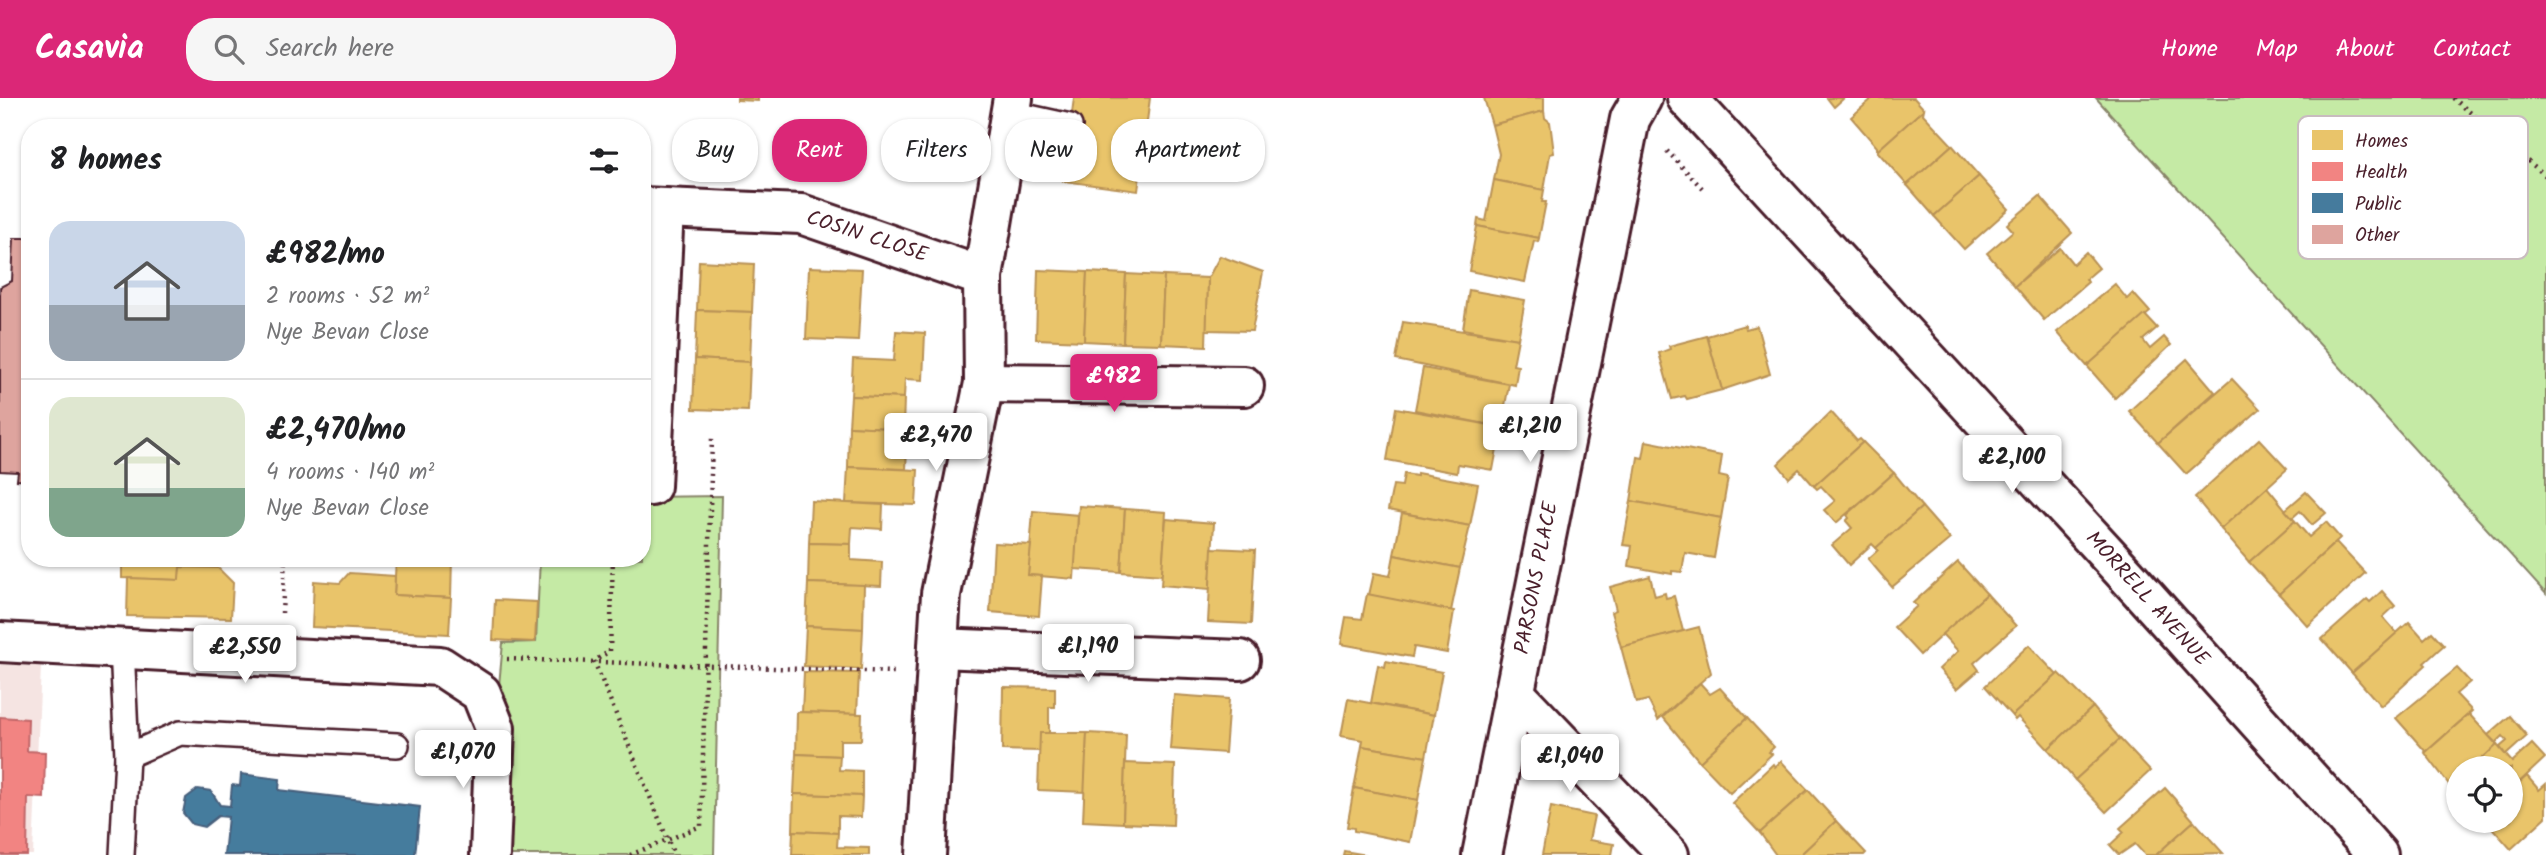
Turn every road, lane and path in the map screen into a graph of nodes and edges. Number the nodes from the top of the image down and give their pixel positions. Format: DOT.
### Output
graph roads {
  1 [pos="1642,98"];
  2 [pos="1687,98"];
  3 [pos="2453,98"];
  4 [pos="1012,106"];
  5 [pos="2474,116"];
  6 [pos="1050,119"];
  7 [pos="2528,161"];
  8 [pos="2546,176"];
  9 [pos="653,208"];
  10 [pos="983,277"];
  11 [pos="984,383"];
  12 [pos="1244,386"];
  13 [pos="712,438"];
  14 [pos="651,486"];
  15 [pos="285,567"];
  16 [pos="613,567"];
  17 [pos="0,642"];
  18 [pos="122,647"];
  19 [pos="938,648"];
  20 [pos="280,657"];
  21 [pos="1240,660"];
  22 [pos="594,662"];
  23 [pos="440,666"];
  24 [pos="704,666"];
  25 [pos="866,671"];
  26 [pos="1514,692"];
  27 [pos="397,745"];
  28 [pos="127,756"];
  29 [pos="668,840"];
  30 [pos="122,855"];
  31 [pos="490,855"];
  32 [pos="630,855"];
  33 [pos="674,855"];
  34 [pos="926,855"];
  35 [pos="1482,855"];
  36 [pos="1670,855"];
  37 [pos="2378,855"];
  1 -- 26 [label="street, PARSONS PLACE"];
  2 -- 37 [label="street, MORRELL AVENUE"];
  3 -- 5 [label="path"];
  4 -- 6 [label="lane"];
  4 -- 10 [label="street"];
  7 -- 8 [label="path"];
  9 -- 10 [label="street, COSIN CLOSE"];
  9 -- 14 [label="street, COSIN CLOSE"];
  10 -- 11 [label="street"];
  11 -- 12 [label="street"];
  11 -- 19 [label="street"];
  13 -- 24 [label="path"];
  15 -- 20 [label="path"];
  16 -- 22 [label="path"];
  17 -- 18 [label="street"];
  18 -- 20 [label="street"];
  18 -- 28 [label="lane"];
  19 -- 21 [label="street"];
  19 -- 34 [label="street"];
  20 -- 23 [label="street"];
  22 -- 23 [label="path"];
  22 -- 24 [label="path"];
  22 -- 29 [label="path"];
  23 -- 31 [label="street"];
  24 -- 25 [label="path"];
  24 -- 29 [label="path"];
  26 -- 35 [label="street, PARSONS PLACE"];
  26 -- 36 [label="street"];
  27 -- 28 [label="lane"];
  28 -- 30 [label="lane"];
  29 -- 32 [label="path"];
  29 -- 33 [label="path"];
}
